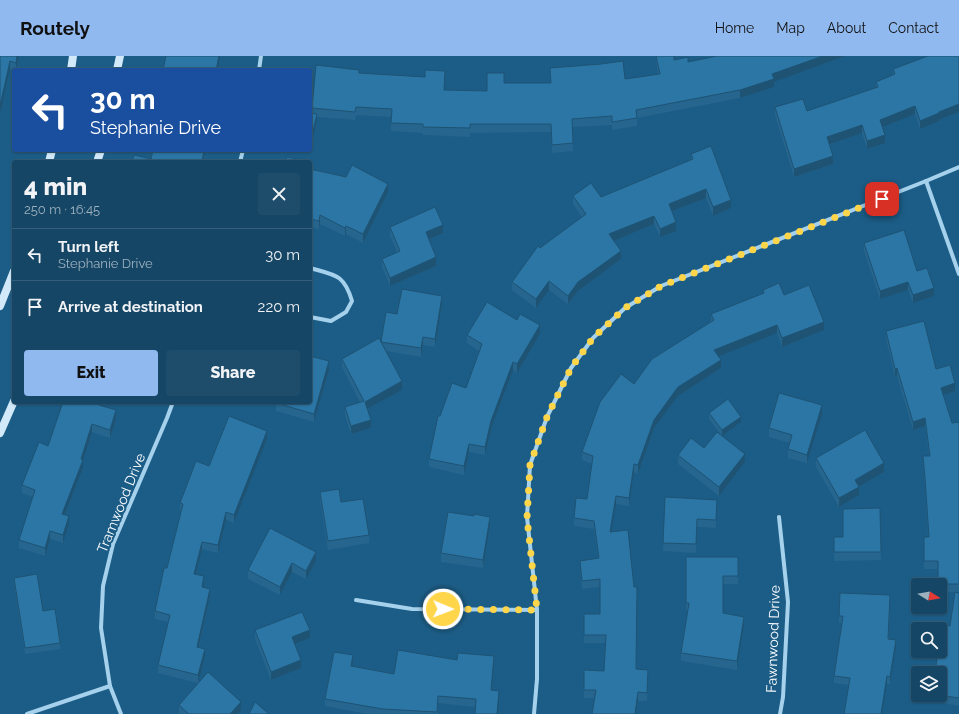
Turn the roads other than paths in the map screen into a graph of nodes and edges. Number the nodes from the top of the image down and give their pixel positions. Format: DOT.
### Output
graph roads {
  1 [pos="74,56"];
  2 [pos="120,56"];
  3 [pos="261,56"];
  4 [pos="71,68"];
  5 [pos="117,68"];
  6 [pos="259,68"];
  7 [pos="959,167"];
  8 [pos="926,181"];
  9 [pos="312,269"];
  10 [pos="959,274"];
  11 [pos="12,276"];
  12 [pos="0,306"];
  13 [pos="312,317"];
  14 [pos="13,404"];
  15 [pos="172,404"];
  16 [pos="0,433"];
  17 [pos="779,516"];
  18 [pos="356,600"];
  19 [pos="537,610"];
  20 [pos="110,686"];
  21 [pos="27,714"];
  22 [pos="122,714"];
  23 [pos="534,714"];
  24 [pos="780,714"];
  1 -- 4 [label="main road"];
  2 -- 5 [label="main road"];
  3 -- 6 [label="street"];
  7 -- 8 [label="street"];
  8 -- 10 [label="street"];
  8 -- 19 [label="street"];
  9 -- 13 [label="street"];
  11 -- 12 [label="main road"];
  14 -- 16 [label="main road"];
  15 -- 20 [label="street, Tramwood Drive"];
  17 -- 24 [label="street, Fawnwood Drive"];
  18 -- 19 [label="street"];
  19 -- 23 [label="street"];
  20 -- 21 [label="street"];
  20 -- 22 [label="street, Tramwood Drive"];
}
